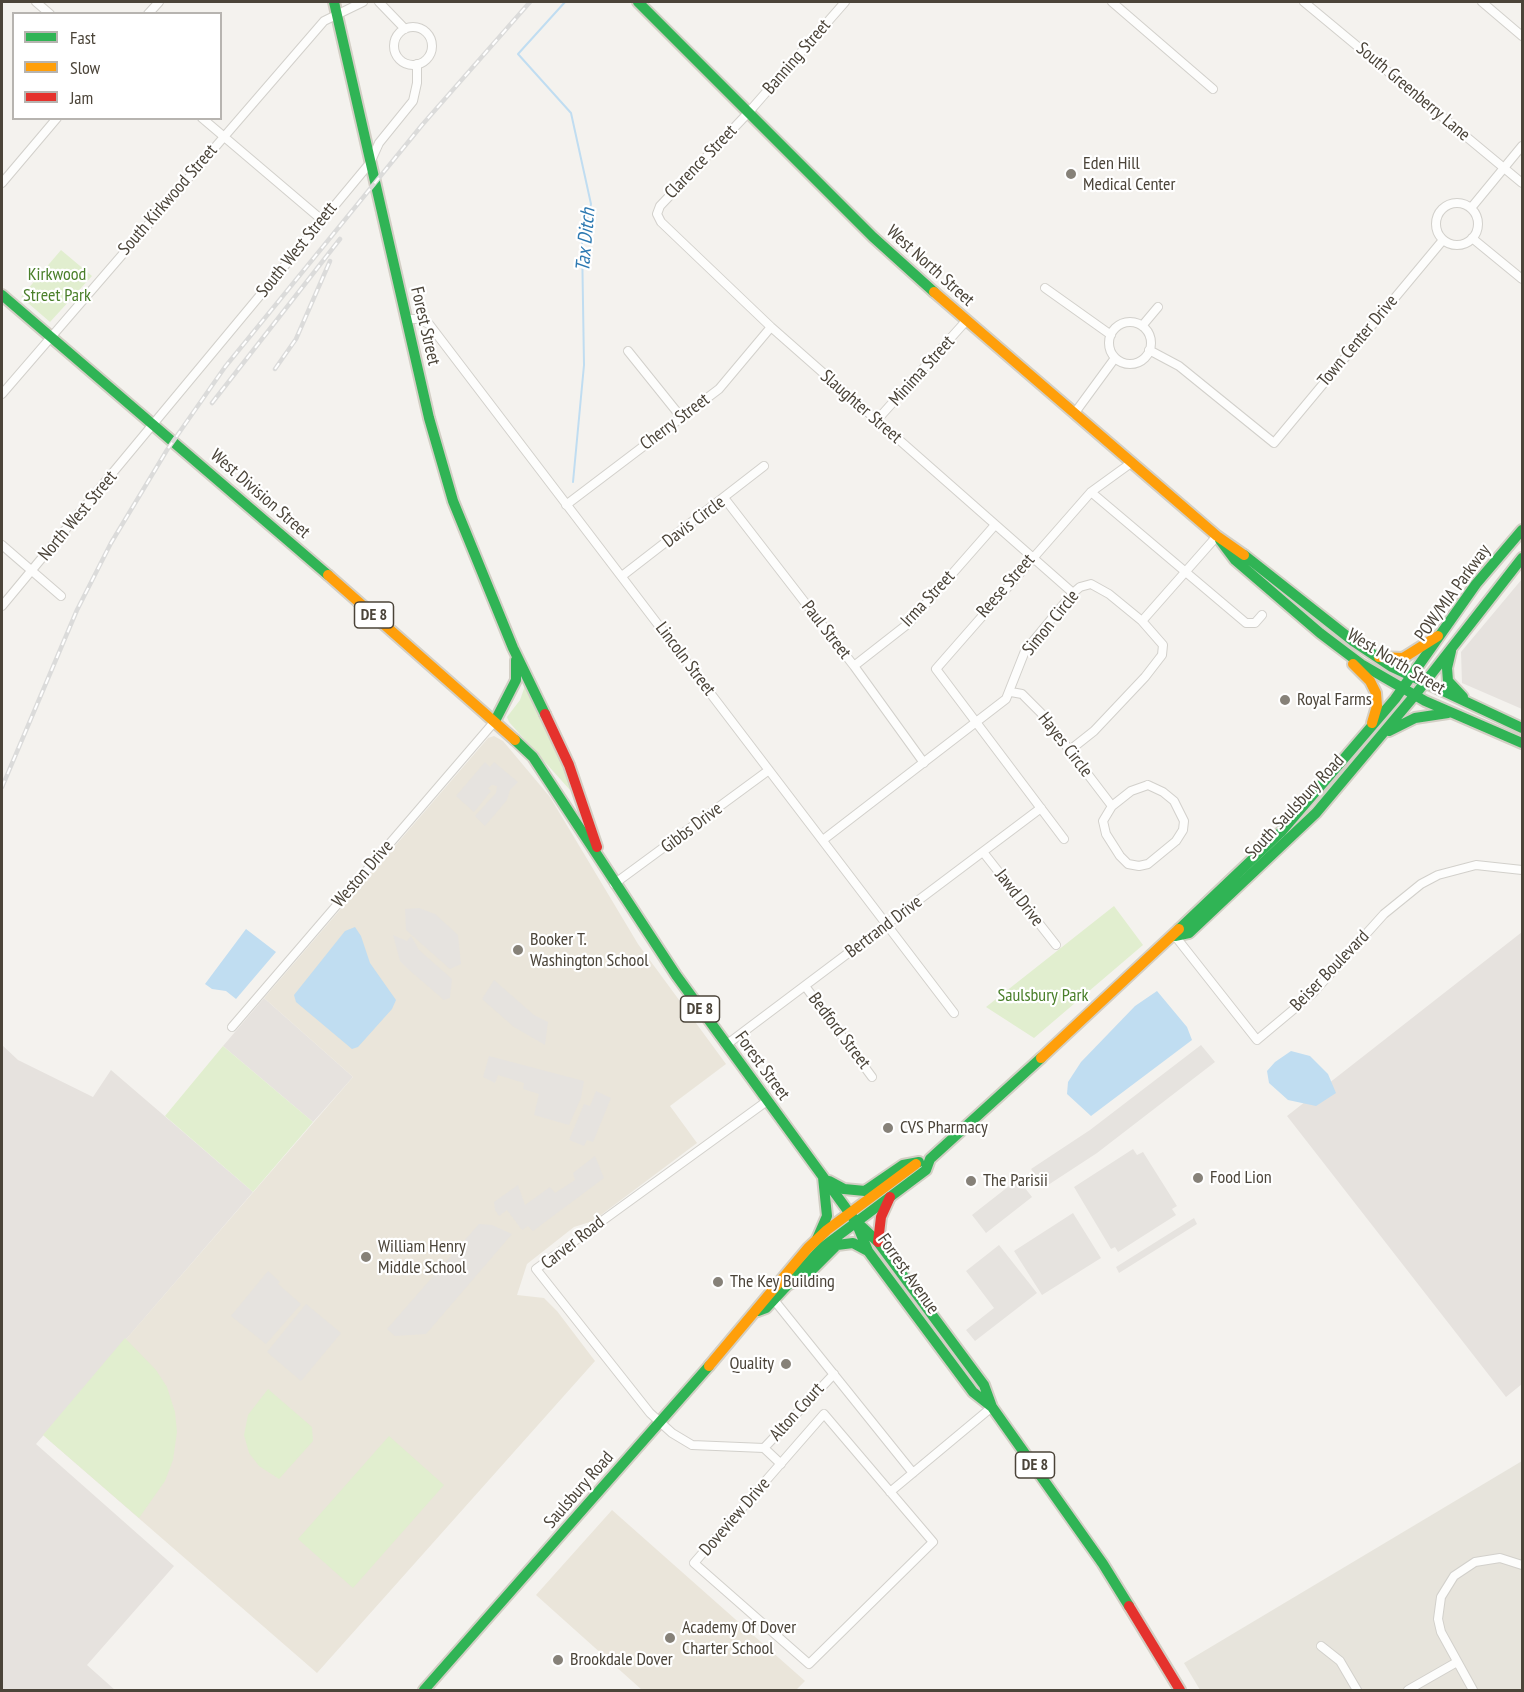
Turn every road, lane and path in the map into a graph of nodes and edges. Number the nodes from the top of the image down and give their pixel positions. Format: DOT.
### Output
graph roads {
  1 [pos="36,2"];
  2 [pos="334,2"];
  3 [pos="363,2"];
  4 [pos="379,2"];
  5 [pos="638,2"];
  6 [pos="845,2"];
  7 [pos="1112,2"];
  8 [pos="1304,2"];
  9 [pos="1482,2"];
  10 [pos="48,12"];
  11 [pos="337,15"];
  12 [pos="405,29"];
  13 [pos="1522,36"];
  14 [pos="417,64"];
  15 [pos="1213,89"];
  16 [pos="748,113"];
  17 [pos="55,120"];
  18 [pos="204,120"];
  19 [pos="223,136"];
  20 [pos="1522,146"];
  21 [pos="370,163"];
  22 [pos="1504,168"];
  23 [pos="2,183"];
  24 [pos="1522,183"];
  25 [pos="1471,208"];
  26 [pos="657,214"];
  27 [pos="322,220"];
  28 [pos="1472,238"];
  29 [pos="1443,240"];
  30 [pos="1522,279"];
  31 [pos="1045,288"];
  32 [pos="2,295"];
  33 [pos="1158,307"];
  34 [pos="406,319"];
  35 [pos="966,321"];
  36 [pos="1142,326"];
  37 [pos="771,327"];
  38 [pos="1111,335"];
  39 [pos="51,337"];
  40 [pos="1149,350"];
  41 [pos="628,351"];
  42 [pos="1115,358"];
  43 [pos="2,394"];
  44 [pos="1074,414"];
  45 [pos="681,417"];
  46 [pos="877,420"];
  47 [pos="154,426"];
  48 [pos="1131,463"];
  49 [pos="764,466"];
  50 [pos="1091,492"];
  51 [pos="725,499"];
  52 [pos="566,505"];
  53 [pos="995,525"];
  54 [pos="1522,530"];
  55 [pos="1217,536"];
  56 [pos="2,545"];
  57 [pos="1032,557"];
  58 [pos="1522,558"];
  59 [pos="32,571"];
  60 [pos="1186,572"];
  61 [pos="622,576"];
  62 [pos="1073,593"];
  63 [pos="62,596"];
  64 [pos="2,606"];
  65 [pos="1262,615"];
  66 [pos="1142,621"];
  67 [pos="1443,632"];
  68 [pos="1332,643"];
  69 [pos="1452,645"];
  70 [pos="513,648"];
  71 [pos="1370,653"];
  72 [pos="854,666"];
  73 [pos="1412,678"];
  74 [pos="1424,683"];
  75 [pos="1404,689"];
  76 [pos="1011,692"];
  77 [pos="1415,695"];
  78 [pos="1478,708"];
  79 [pos="1451,713"];
  80 [pos="495,721"];
  81 [pos="977,723"];
  82 [pos="1522,728"];
  83 [pos="1369,730"];
  84 [pos="1382,735"];
  85 [pos="1522,742"];
  86 [pos="1070,750"];
  87 [pos="924,763"];
  88 [pos="769,770"];
  89 [pos="1112,806"];
  90 [pos="1041,808"];
  91 [pos="1064,839"];
  92 [pos="824,840"];
  93 [pos="983,852"];
  94 [pos="604,867"];
  95 [pos="1522,870"];
  96 [pos="614,884"];
  97 [pos="887,924"];
  98 [pos="1175,936"];
  99 [pos="1056,945"];
  100 [pos="805,986"];
  101 [pos="954,1013"];
  102 [pos="232,1027"];
  103 [pos="726,1045"];
  104 [pos="872,1077"];
  105 [pos="767,1101"];
  106 [pos="925,1160"];
  107 [pos="823,1177"];
  108 [pos="890,1197"];
  109 [pos="853,1218"];
  110 [pos="817,1239"];
  111 [pos="878,1242"];
  112 [pos="868,1251"];
  113 [pos="787,1285"];
  114 [pos="774,1300"];
  115 [pos="758,1311"];
  116 [pos="834,1374"];
  117 [pos="992,1407"];
  118 [pos="661,1423"];
  119 [pos="764,1448"];
  120 [pos="781,1464"];
  121 [pos="913,1473"];
  122 [pos="890,1492"];
  123 [pos="1522,1565"];
  124 [pos="1321,1646"];
  125 [pos="1457,1662"];
  126 [pos="424,1690"];
  127 [pos="1180,1690"];
  128 [pos="1357,1690"];
  129 [pos="1408,1690"];
  130 [pos="1473,1690"];
  1 -- 10 [label="street"];
  2 -- 11 [label="main road, Forest Street"];
  3 -- 11 [label="street, South Kirkwood Street"];
  4 -- 12 [label="street"];
  5 -- 16 [label="main road, West North Street"];
  6 -- 16 [label="street, Banning Street"];
  7 -- 15 [label="street"];
  8 -- 22 [label="street, South Greenberry Lane"];
  9 -- 13 [label="street"];
  11 -- 19 [label="street, South Kirkwood Street"];
  11 -- 21 [label="main road, Forest Street"];
  12 -- 14 [label="street"];
  12 -- 14 [label="street"];
  14 -- 21 [label="street, South West Streett"];
  16 -- 26 [label="street, Clarence Street"];
  16 -- 35 [label="main road, West North Street"];
  17 -- 23 [label="street"];
  18 -- 19 [label="street"];
  19 -- 27 [label="street"];
  19 -- 39 [label="street, South Kirkwood Street"];
  20 -- 22 [label="street"];
  21 -- 27 [label="street, South West Streett"];
  21 -- 34 [label="main road, Forest Street"];
  22 -- 24 [label="street, South Greenberry Lane"];
  22 -- 25 [label="street"];
  25 -- 28 [label="street"];
  25 -- 29 [label="street"];
  26 -- 37 [label="street, Slaughter Street"];
  27 -- 47 [label="street, South West Streett"];
  28 -- 29 [label="street"];
  28 -- 30 [label="street"];
  29 -- 40 [label="street, Town Center Drive"];
  31 -- 38 [label="street"];
  32 -- 39 [label="main road, West Division Street / DE 8"];
  33 -- 36 [label="street"];
  34 -- 52 [label="street, Lincoln Street"];
  34 -- 70 [label="main road, Forest Street"];
  35 -- 44 [label="main road, West North Street"];
  35 -- 46 [label="street, Minima Street"];
  36 -- 38 [label="street"];
  36 -- 40 [label="street"];
  37 -- 45 [label="street, Cherry Street"];
  37 -- 46 [label="street, Slaughter Street"];
  38 -- 42 [label="street"];
  39 -- 43 [label="street, South Kirkwood Street"];
  39 -- 47 [label="main road, West Division Street / DE 8"];
  40 -- 42 [label="street"];
  41 -- 45 [label="street"];
  42 -- 44 [label="street"];
  44 -- 48 [label="main road, West North Street"];
  45 -- 52 [label="street, Cherry Street"];
  46 -- 53 [label="street, Slaughter Street"];
  47 -- 59 [label="street, North West Street"];
  47 -- 80 [label="main road, West Division Street / DE 8"];
  48 -- 50 [label="street, Reese Street"];
  48 -- 55 [label="main road, West North Street"];
  49 -- 51 [label="street, Davis Circle"];
  50 -- 57 [label="street, Reese Street"];
  50 -- 60 [label="street"];
  51 -- 61 [label="street, Davis Circle"];
  51 -- 72 [label="street, Paul Street"];
  52 -- 61 [label="street, Lincoln Street"];
  53 -- 57 [label="street, Slaughter Street"];
  53 -- 72 [label="street, Irma Street"];
  54 -- 67 [label="main road, POW/MIA Parkway"];
  55 -- 60 [label="street"];
  55 -- 68 [label="main road, West North Street"];
  55 -- 71 [label="main road, West North Street"];
  56 -- 59 [label="street"];
  57 -- 62 [label="street, Slaughter Street"];
  57 -- 81 [label="street, Reese Street"];
  58 -- 69 [label="main road, POW/MIA Parkway"];
  59 -- 63 [label="street"];
  59 -- 64 [label="street, North West Street"];
  60 -- 65 [label="street"];
  60 -- 66 [label="street"];
  61 -- 88 [label="street, Lincoln Street"];
  62 -- 66 [label="street, Simon Circle"];
  62 -- 76 [label="street, Simon Circle"];
  66 -- 86 [label="street, Simon Circle"];
  67 -- 71 [label="main road"];
  67 -- 73 [label="main road, POW/MIA Parkway"];
  68 -- 75 [label="main road, West North Street"];
  68 -- 83 [label="main road"];
  69 -- 74 [label="main road, POW/MIA Parkway"];
  69 -- 78 [label="main road"];
  70 -- 80 [label="main road, Forest Street"];
  70 -- 94 [label="main road, Forest Street"];
  71 -- 73 [label="main road, West North Street"];
  72 -- 87 [label="street, Paul Street"];
  73 -- 74 [label="main road, West North Street"];
  73 -- 75 [label="main road, South Saulsbury Road"];
  74 -- 77 [label="main road, South Saulsbury Road"];
  74 -- 78 [label="main road, West North Street"];
  75 -- 77 [label="main road, West North Street"];
  75 -- 83 [label="main road, South Saulsbury Road"];
  76 -- 81 [label="street"];
  76 -- 86 [label="street, Hayes Circle"];
  77 -- 79 [label="main road, West North Street"];
  77 -- 84 [label="main road, South Saulsbury Road"];
  78 -- 82 [label="main road, West North Street"];
  79 -- 84 [label="main road"];
  79 -- 85 [label="main road, West North Street"];
  80 -- 94 [label="main road, Forest Street / DE 8"];
  80 -- 102 [label="street, Weston Drive"];
  81 -- 87 [label="street"];
  81 -- 90 [label="street, Reese Street"];
  83 -- 98 [label="main road, South Saulsbury Road"];
  84 -- 98 [label="main road, South Saulsbury Road"];
  86 -- 89 [label="street, Hayes Circle"];
  87 -- 92 [label="street"];
  88 -- 92 [label="street, Lincoln Street"];
  88 -- 96 [label="street, Gibbs Drive"];
  89 -- 89 [label="street"];
  90 -- 91 [label="street, Reese Street"];
  90 -- 93 [label="street, Bertrand Drive"];
  92 -- 97 [label="street, Lincoln Street"];
  93 -- 97 [label="street, Bertrand Drive"];
  93 -- 99 [label="street, Jawd Drive"];
  94 -- 96 [label="main road, Forest Street / DE 8"];
  95 -- 98 [label="street, Beiser Boulevard"];
  96 -- 103 [label="main road, Forest Street / DE 8"];
  97 -- 100 [label="street, Bertrand Drive"];
  97 -- 101 [label="street, Lincoln Street"];
  98 -- 106 [label="main road, South Saulsbury Road"];
  100 -- 103 [label="street, Bertrand Drive"];
  100 -- 104 [label="street, Bedford Street"];
  103 -- 105 [label="main road, Forest Street / DE 8"];
  105 -- 107 [label="main road, Forest Street / DE 8"];
  105 -- 118 [label="street, Carver Road"];
  106 -- 107 [label="main road"];
  106 -- 108 [label="main road, South Saulsbury Road"];
  106 -- 109 [label="main road, South Saulsbury Road"];
  107 -- 109 [label="main road, Forest Street / DE 8"];
  107 -- 110 [label="main road"];
  108 -- 109 [label="main road, South Saulsbury Road"];
  108 -- 111 [label="main road"];
  109 -- 110 [label="main road, Saulsbury Road"];
  109 -- 111 [label="main road, Forrest Avenue / DE 8"];
  109 -- 112 [label="main road, Forrest Avenue / DE 8"];
  109 -- 113 [label="main road, Saulsbury Road"];
  110 -- 115 [label="main road, Saulsbury Road"];
  111 -- 117 [label="main road, Forrest Avenue / DE 8"];
  112 -- 113 [label="main road"];
  112 -- 117 [label="main road, Forrest Avenue / DE 8"];
  113 -- 114 [label="main road, Saulsbury Road"];
  114 -- 115 [label="main road, Saulsbury Road"];
  114 -- 116 [label="street"];
  115 -- 118 [label="main road, Saulsbury Road"];
  116 -- 119 [label="street, Alton Court"];
  116 -- 121 [label="street"];
  117 -- 121 [label="street"];
  117 -- 127 [label="main road, Forrest Avenue / DE 8"];
  118 -- 119 [label="street, Alton Court"];
  118 -- 126 [label="main road, Saulsbury Road"];
  119 -- 120 [label="street"];
  120 -- 122 [label="street, Doveview Drive"];
  120 -- 122 [label="street, Doveview Drive"];
  121 -- 122 [label="street"];
  123 -- 125 [label="street"];
  124 -- 128 [label="street"];
  125 -- 129 [label="street"];
  125 -- 130 [label="street"];
}
